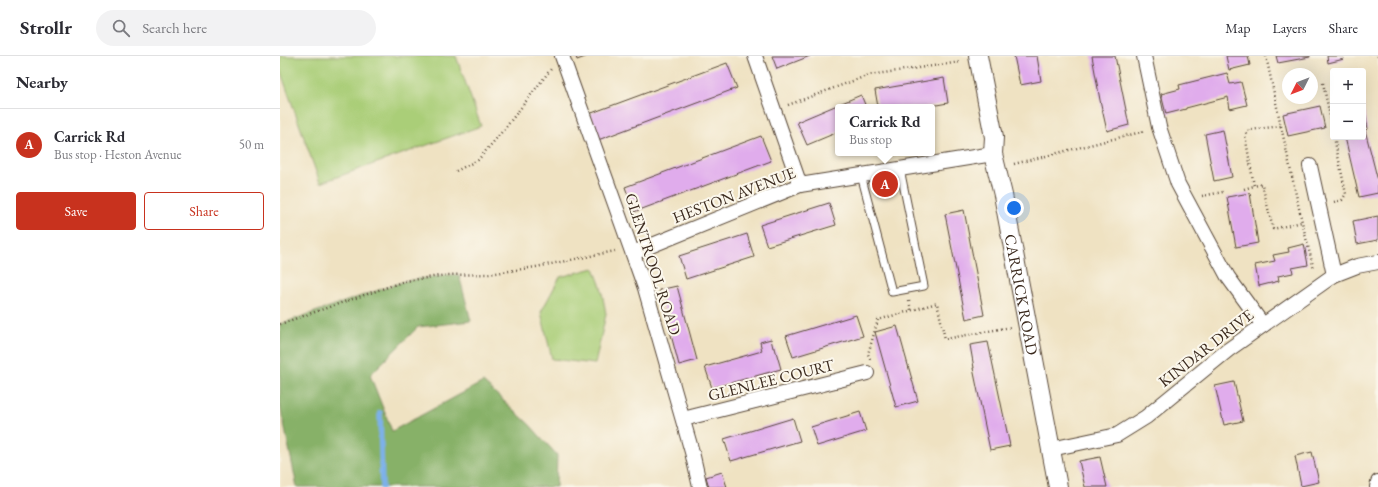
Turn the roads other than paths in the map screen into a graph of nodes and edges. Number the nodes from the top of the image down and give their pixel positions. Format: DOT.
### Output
graph roads {
  1 [pos="562,56"];
  2 [pos="755,56"];
  3 [pos="1144,56"];
  4 [pos="979,58"];
  5 [pos="995,161"];
  6 [pos="1310,166"];
  7 [pos="900,169"];
  8 [pos="861,175"];
  9 [pos="800,185"];
  10 [pos="632,251"];
  11 [pos="1378,262"];
  12 [pos="1334,275"];
  13 [pos="1263,325"];
  14 [pos="866,373"];
  15 [pos="683,419"];
  16 [pos="1051,450"];
  17 [pos="1378,482"];
  18 [pos="700,487"];
  19 [pos="1058,487"];
  20 [pos="1377,487"];
  1 -- 10 [label="street, GLENTROOL ROAD"];
  2 -- 9 [label="street"];
  3 -- 13 [label="street"];
  4 -- 5 [label="street, CARRICK ROAD"];
  5 -- 7 [label="street, HESTON AVENUE"];
  5 -- 16 [label="street, CARRICK ROAD"];
  6 -- 12 [label="street"];
  7 -- 8 [label="street, HESTON AVENUE"];
  7 -- 8 [label="lane"];
  8 -- 9 [label="street, HESTON AVENUE"];
  9 -- 10 [label="street, HESTON AVENUE"];
  10 -- 15 [label="street, GLENTROOL ROAD"];
  11 -- 12 [label="street, KINDAR DRIVE"];
  12 -- 13 [label="street, KINDAR DRIVE"];
  13 -- 16 [label="street, KINDAR DRIVE"];
  14 -- 15 [label="street, GLENLEE COURT"];
  15 -- 18 [label="street, GLENTROOL ROAD"];
  16 -- 19 [label="street, CARRICK ROAD"];
  17 -- 20 [label="street"];
}
